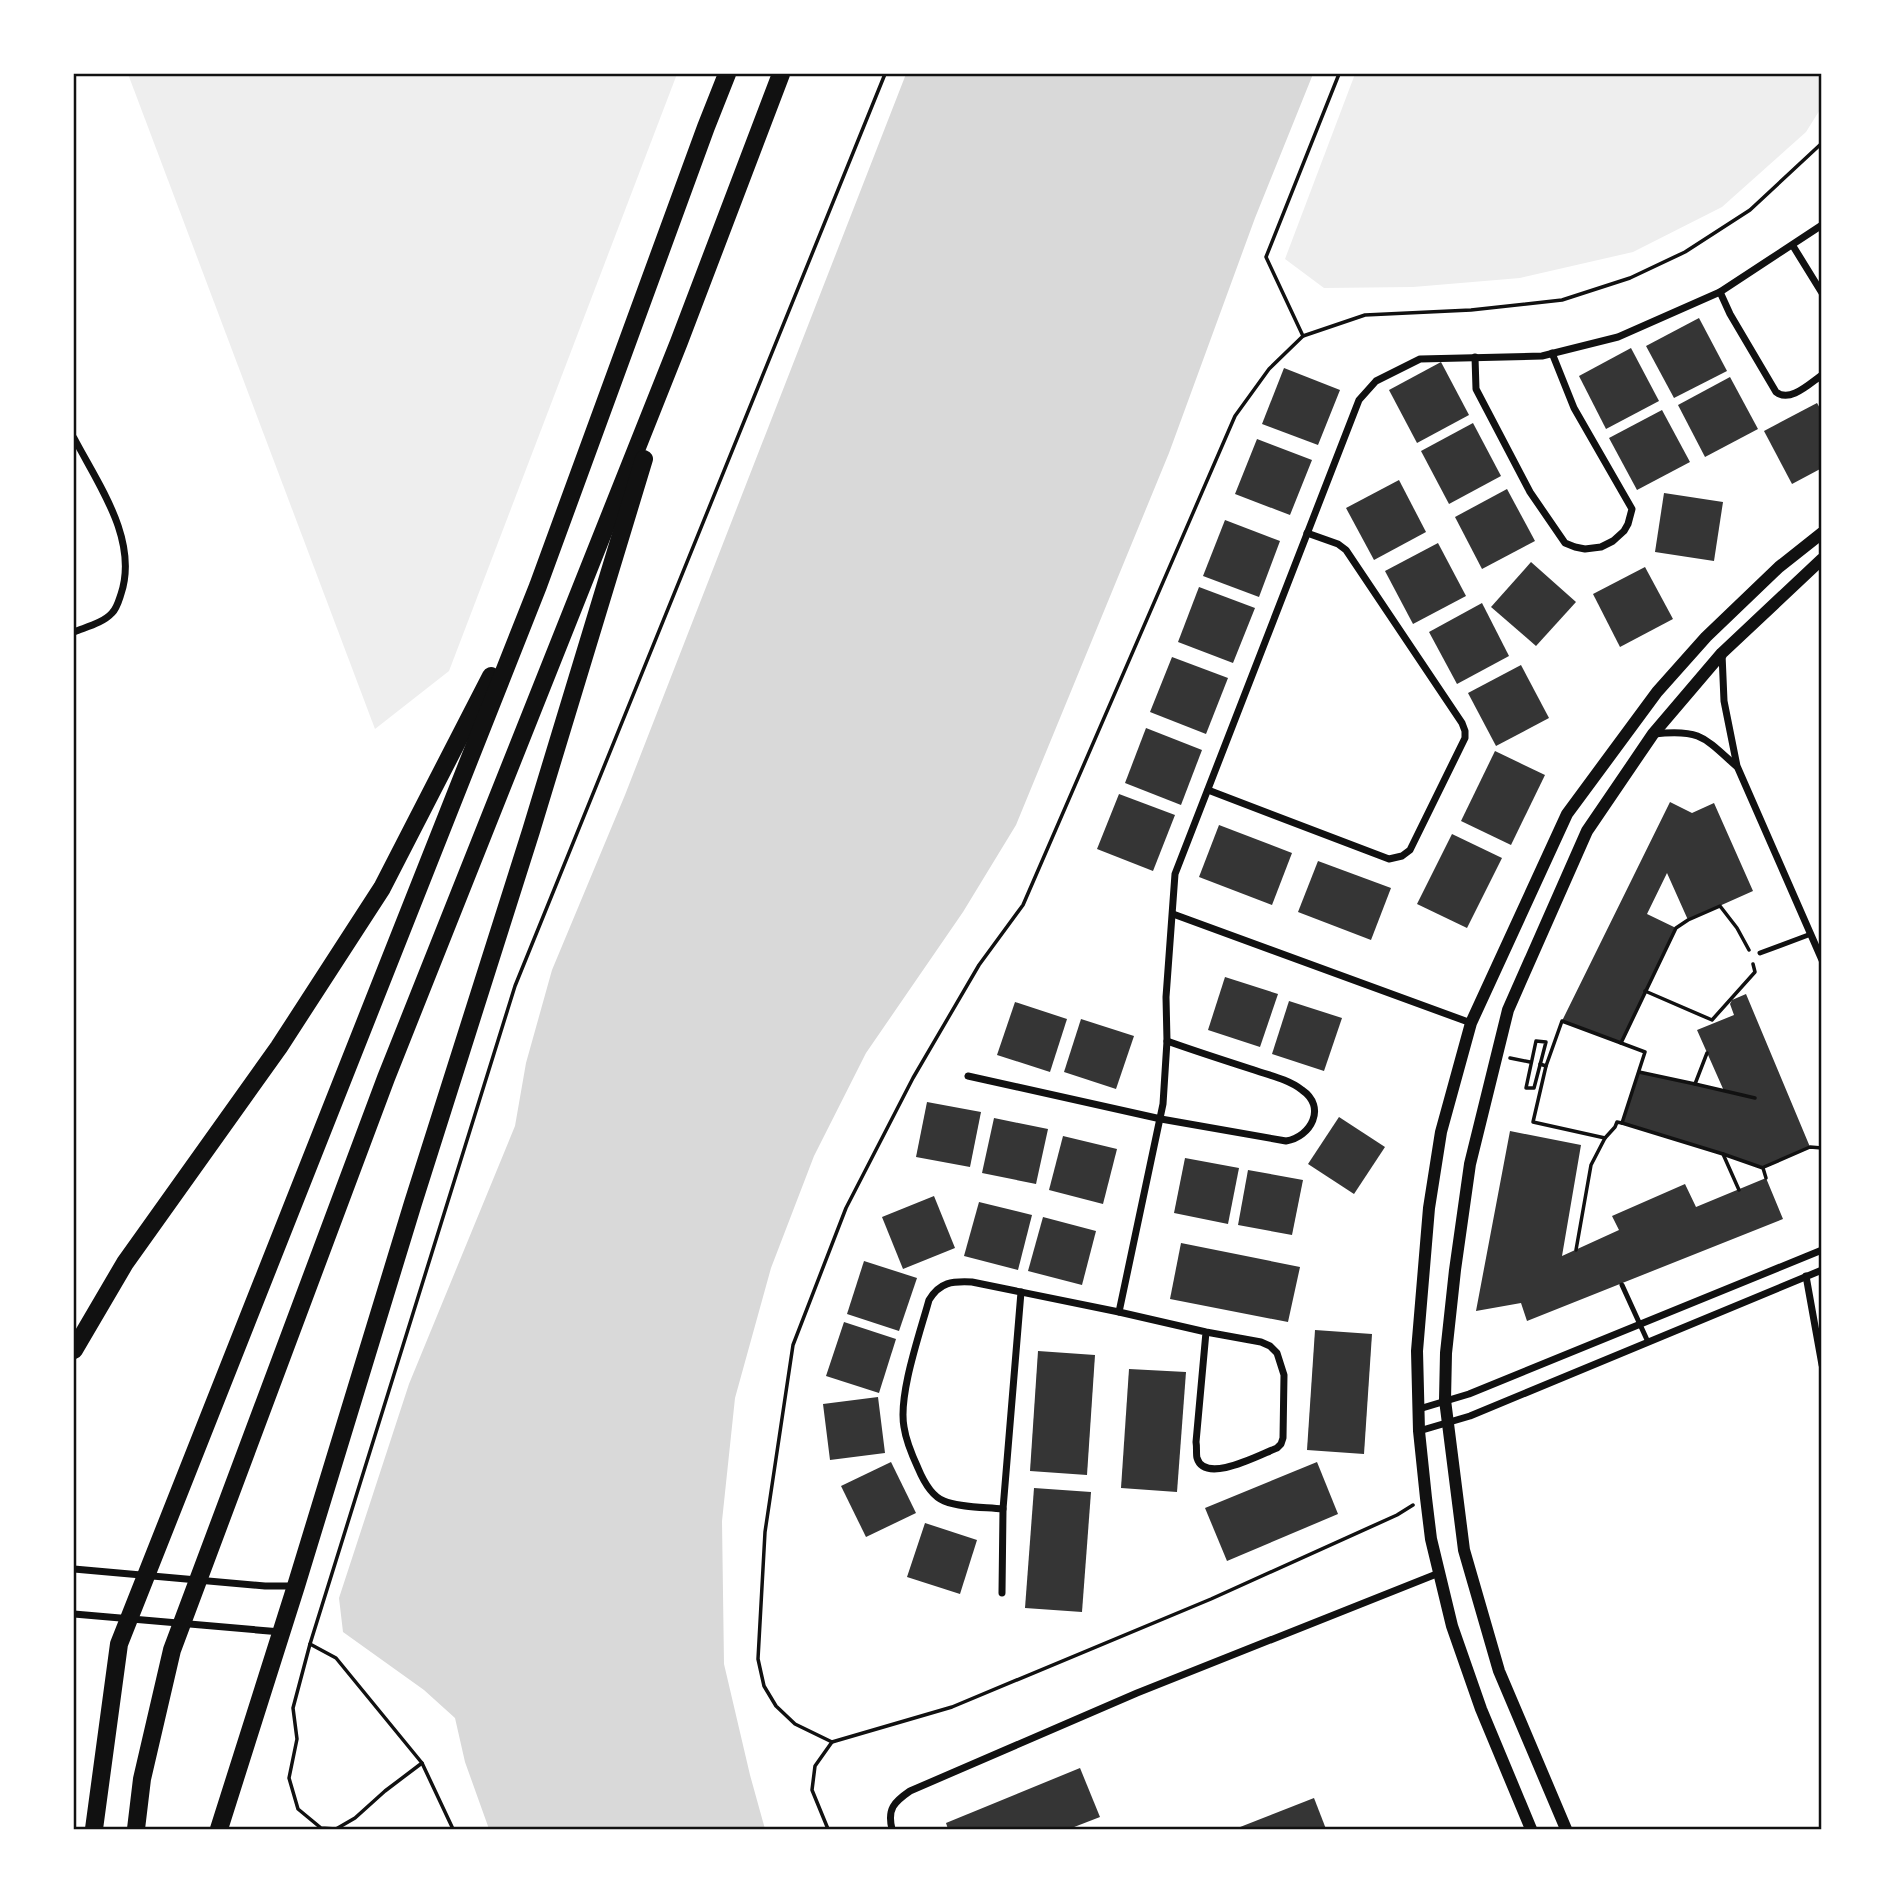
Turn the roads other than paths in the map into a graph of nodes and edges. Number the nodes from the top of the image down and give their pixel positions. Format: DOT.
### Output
graph roads {
  1 [pos="720,74"];
  2 [pos="727,74"];
  3 [pos="781,74"];
  4 [pos="706,127"];
  5 [pos="1822,225"];
  6 [pos="1793,246"];
  7 [pos="1720,292"];
  8 [pos="1822,293"];
  9 [pos="679,342"];
  10 [pos="1552,354"];
  11 [pos="1475,357"];
  12 [pos="1822,375"];
  13 [pos="74,438"];
  14 [pos="1307,533"];
  15 [pos="1822,533"];
  16 [pos="1822,559"];
  17 [pos="538,586"];
  18 [pos="74,632"];
  19 [pos="1723,653"];
  20 [pos="1653,734"];
  21 [pos="1737,766"];
  22 [pos="1208,790"];
  23 [pos="1173,914"];
  24 [pos="1811,934"];
  25 [pos="1760,953"];
  26 [pos="1822,960"];
  27 [pos="1471,1023"];
  28 [pos="1167,1041"];
  29 [pos="968,1076"];
  30 [pos="1161,1119"];
  31 [pos="1822,1250"];
  32 [pos="1822,1270"];
  33 [pos="1806,1276"];
  34 [pos="1622,1285"];
  35 [pos="1021,1292"];
  36 [pos="1119,1312"];
  37 [pos="1640,1322"];
  38 [pos="1206,1332"];
  39 [pos="1648,1342"];
  40 [pos="74,1350"];
  41 [pos="1822,1365"];
  42 [pos="1445,1400"];
  43 [pos="1419,1409"];
  44 [pos="1447,1423"];
  45 [pos="1419,1431"];
  46 [pos="1003,1509"];
  47 [pos="74,1569"];
  48 [pos="1439,1573"];
  49 [pos="296,1586"];
  50 [pos="1002,1592"];
  51 [pos="74,1614"];
  52 [pos="282,1632"];
  53 [pos="94,1829"];
  54 [pos="136,1829"];
  55 [pos="219,1829"];
  56 [pos="892,1829"];
  57 [pos="1531,1829"];
  58 [pos="1566,1829"];
  1 -- 4 [label="lane"];
  2 -- 4 [label="main road"];
  3 -- 9 [label="main road"];
  4 -- 17 [label="main road"];
  5 -- 6 [label="street"];
  6 -- 7 [label="street"];
  6 -- 8 [label="street"];
  7 -- 10 [label="street"];
  7 -- 12 [label="street"];
  9 -- 49 [label="main road"];
  9 -- 54 [label="main road"];
  10 -- 11 [label="street"];
  10 -- 11 [label="street"];
  11 -- 14 [label="street"];
  13 -- 18 [label="street"];
  14 -- 22 [label="street"];
  14 -- 22 [label="street"];
  15 -- 27 [label="street"];
  16 -- 19 [label="street"];
  17 -- 40 [label="main road"];
  17 -- 53 [label="main road"];
  19 -- 20 [label="street"];
  19 -- 21 [label="street"];
  20 -- 21 [label="street"];
  20 -- 42 [label="street"];
  21 -- 24 [label="street"];
  22 -- 23 [label="street"];
  23 -- 27 [label="street"];
  23 -- 28 [label="street"];
  24 -- 25 [label="lane"];
  24 -- 26 [label="street"];
  27 -- 43 [label="street"];
  28 -- 30 [label="street"];
  28 -- 30 [label="street"];
  29 -- 30 [label="street"];
  30 -- 36 [label="street"];
  31 -- 37 [label="street"];
  32 -- 33 [label="street"];
  33 -- 39 [label="street"];
  33 -- 41 [label="street"];
  34 -- 37 [label="lane"];
  35 -- 36 [label="street"];
  35 -- 46 [label="street"];
  35 -- 46 [label="street"];
  36 -- 38 [label="street"];
  37 -- 39 [label="lane"];
  37 -- 42 [label="street"];
  38 -- 38 [label="street"];
  39 -- 44 [label="street"];
  42 -- 43 [label="street"];
  42 -- 44 [label="street"];
  43 -- 45 [label="street"];
  44 -- 45 [label="street"];
  44 -- 58 [label="street"];
  45 -- 48 [label="street"];
  46 -- 50 [label="street"];
  47 -- 49 [label="street"];
  48 -- 56 [label="street"];
  48 -- 57 [label="street"];
  49 -- 52 [label="main road"];
  51 -- 52 [label="street"];
  52 -- 55 [label="main road"];
}
